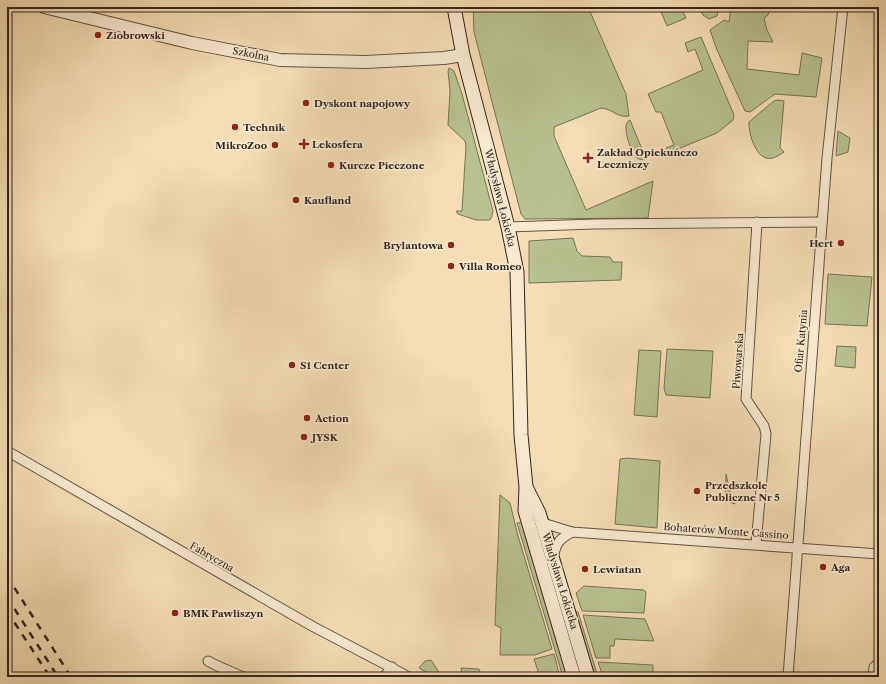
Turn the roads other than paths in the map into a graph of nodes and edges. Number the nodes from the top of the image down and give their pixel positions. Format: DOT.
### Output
graph roads {
  1 [pos="44,7"];
  2 [pos="454,7"];
  3 [pos="843,7"];
  4 [pos="462,55"];
  5 [pos="757,222"];
  6 [pos="822,222"];
  7 [pos="508,227"];
  8 [pos="7,451"];
  9 [pos="526,487"];
  10 [pos="543,523"];
  11 [pos="572,532"];
  12 [pos="756,544"];
  13 [pos="798,548"];
  14 [pos="879,554"];
  15 [pos="553,557"];
  16 [pos="208,661"];
  17 [pos="879,663"];
  18 [pos="392,667"];
  19 [pos="243,677"];
  20 [pos="384,677"];
  21 [pos="409,677"];
  22 [pos="574,677"];
  23 [pos="588,677"];
  24 [pos="788,677"];
  25 [pos="873,677"];
  1 -- 4 [label="street, Szkolna"];
  2 -- 4 [label="main road, Władysława Łokietka"];
  3 -- 6 [label="street, Ofiar Katynia"];
  4 -- 7 [label="main road, Władysława Łokietka"];
  5 -- 6 [label="street"];
  5 -- 7 [label="street"];
  5 -- 12 [label="street, Piwowarska"];
  6 -- 13 [label="street, Ofiar Katynia"];
  7 -- 9 [label="main road, Władysława Łokietka"];
  8 -- 18 [label="street, Fabryczna"];
  9 -- 10 [label="main road, Władysława Łokietka"];
  9 -- 22 [label="main road, Władysława Łokietka"];
  10 -- 11 [label="street, Bohaterów Monte Cassino"];
  10 -- 15 [label="main road, Władysława Łokietka"];
  11 -- 12 [label="street, Bohaterów Monte Cassino"];
  11 -- 15 [label="street"];
  12 -- 13 [label="street, Bohaterów Monte Cassino"];
  13 -- 14 [label="street, Bohaterów Monte Cassino"];
  13 -- 24 [label="street, Ofiar Katynia"];
  15 -- 23 [label="main road, Władysława Łokietka"];
  16 -- 19 [label="street"];
  17 -- 25 [label="street"];
  18 -- 20 [label="street"];
  18 -- 21 [label="street, Fabryczna"];
}
